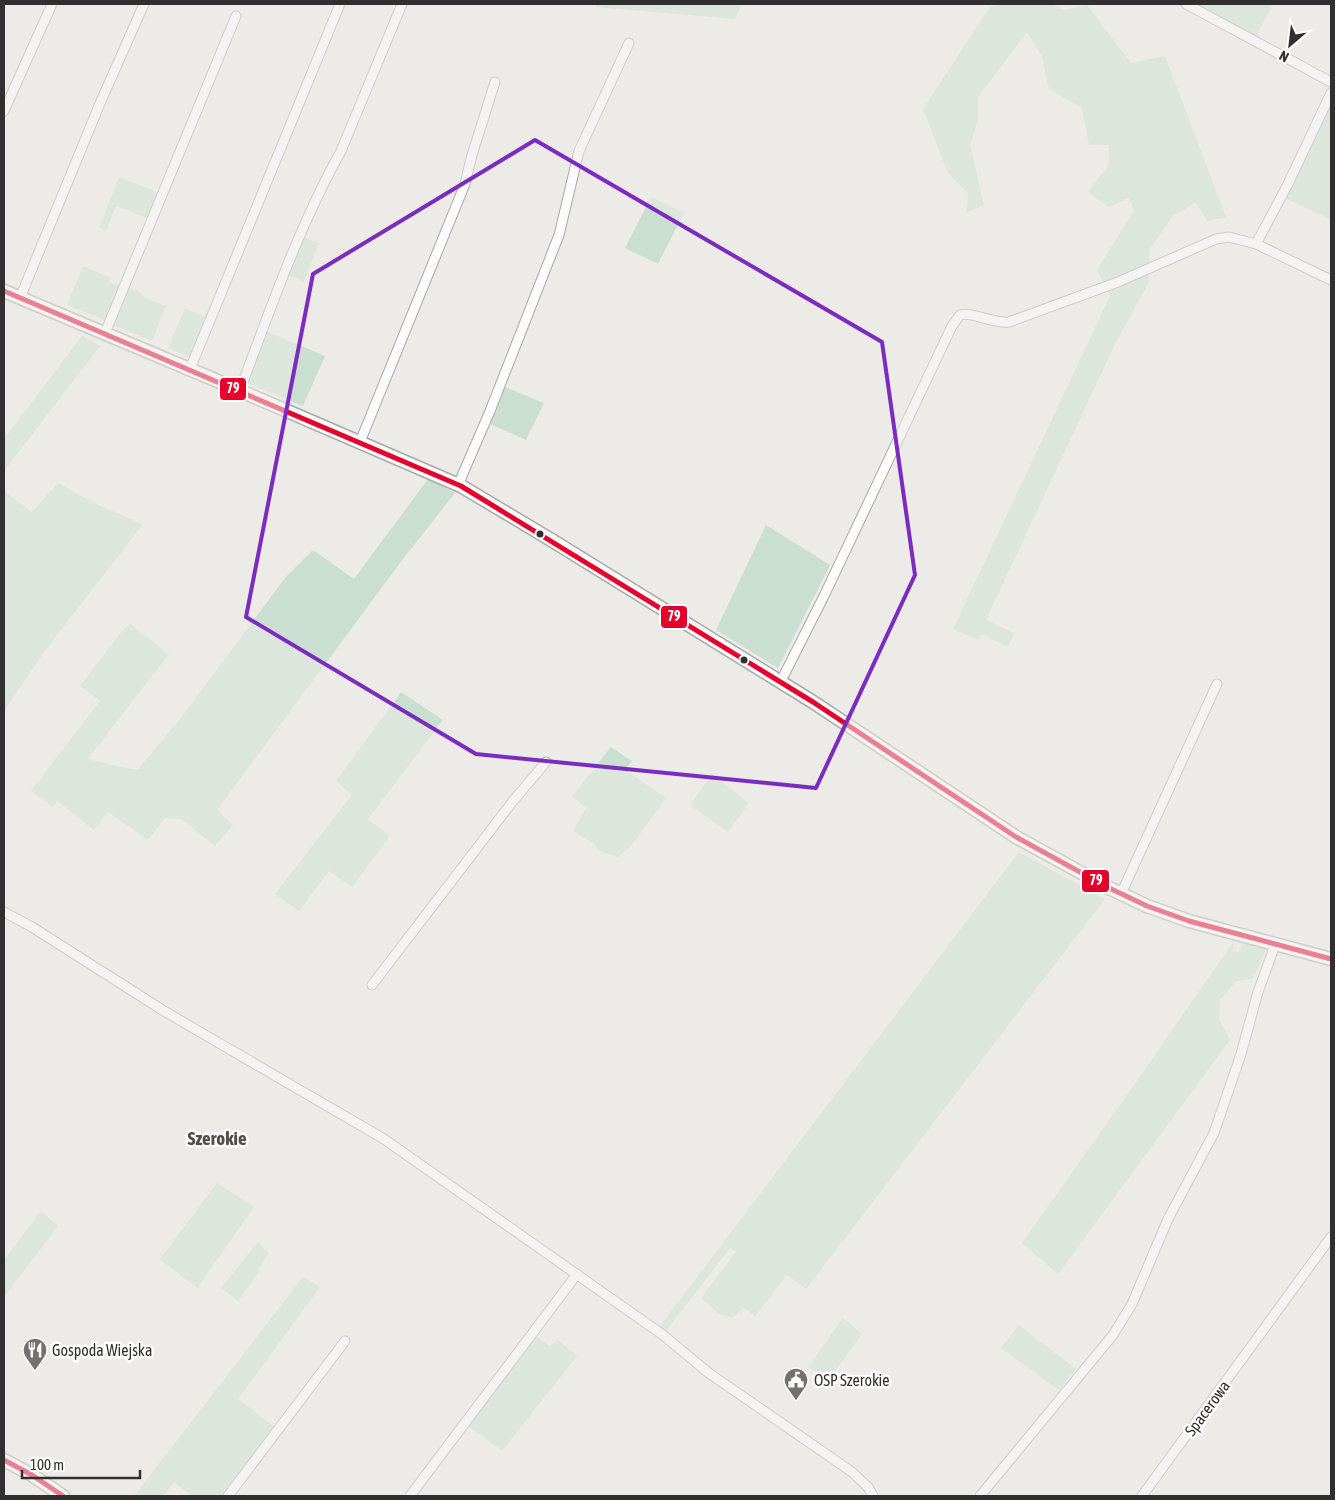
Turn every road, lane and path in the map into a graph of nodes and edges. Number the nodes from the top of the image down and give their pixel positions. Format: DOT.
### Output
graph roads {
  1 [pos="52,4"];
  2 [pos="144,4"];
  3 [pos="340,4"];
  4 [pos="402,4"];
  5 [pos="1186,4"];
  6 [pos="236,16"];
  7 [pos="629,43"];
  8 [pos="495,82"];
  9 [pos="1331,82"];
  10 [pos="1331,93"];
  11 [pos="4,111"];
  12 [pos="1256,244"];
  13 [pos="1331,280"];
  14 [pos="4,291"];
  15 [pos="20,298"];
  16 [pos="104,333"];
  17 [pos="190,369"];
  18 [pos="240,390"];
  19 [pos="360,442"];
  20 [pos="458,485"];
  21 [pos="780,681"];
  22 [pos="1217,684"];
  23 [pos="546,762"];
  24 [pos="1121,894"];
  25 [pos="4,912"];
  26 [pos="1275,945"];
  27 [pos="1331,959"];
  28 [pos="372,985"];
  29 [pos="1331,1237"];
  30 [pos="577,1274"];
  31 [pos="345,1341"];
  32 [pos="4,1460"];
  33 [pos="63,1496"];
  34 [pos="228,1496"];
  35 [pos="410,1496"];
  36 [pos="873,1496"];
  37 [pos="980,1496"];
  38 [pos="1142,1496"];
  1 -- 11 [label="street"];
  2 -- 15 [label="street"];
  3 -- 17 [label="street"];
  4 -- 18 [label="street"];
  5 -- 9 [label="street"];
  6 -- 16 [label="street"];
  7 -- 20 [label="street"];
  8 -- 19 [label="street"];
  10 -- 12 [label="street"];
  12 -- 13 [label="street"];
  12 -- 21 [label="street"];
  14 -- 15 [label="street"];
  15 -- 16 [label="street"];
  16 -- 17 [label="street"];
  17 -- 18 [label="street"];
  18 -- 19 [label="street"];
  19 -- 20 [label="street"];
  20 -- 21 [label="street"];
  21 -- 24 [label="street"];
  22 -- 24 [label="street"];
  23 -- 28 [label="street"];
  24 -- 26 [label="street"];
  25 -- 30 [label="street"];
  26 -- 27 [label="street"];
  26 -- 37 [label="street"];
  29 -- 38 [label="street, Spacerowa"];
  30 -- 35 [label="street"];
  30 -- 36 [label="street"];
  31 -- 34 [label="street"];
  32 -- 33 [label="street"];
}
